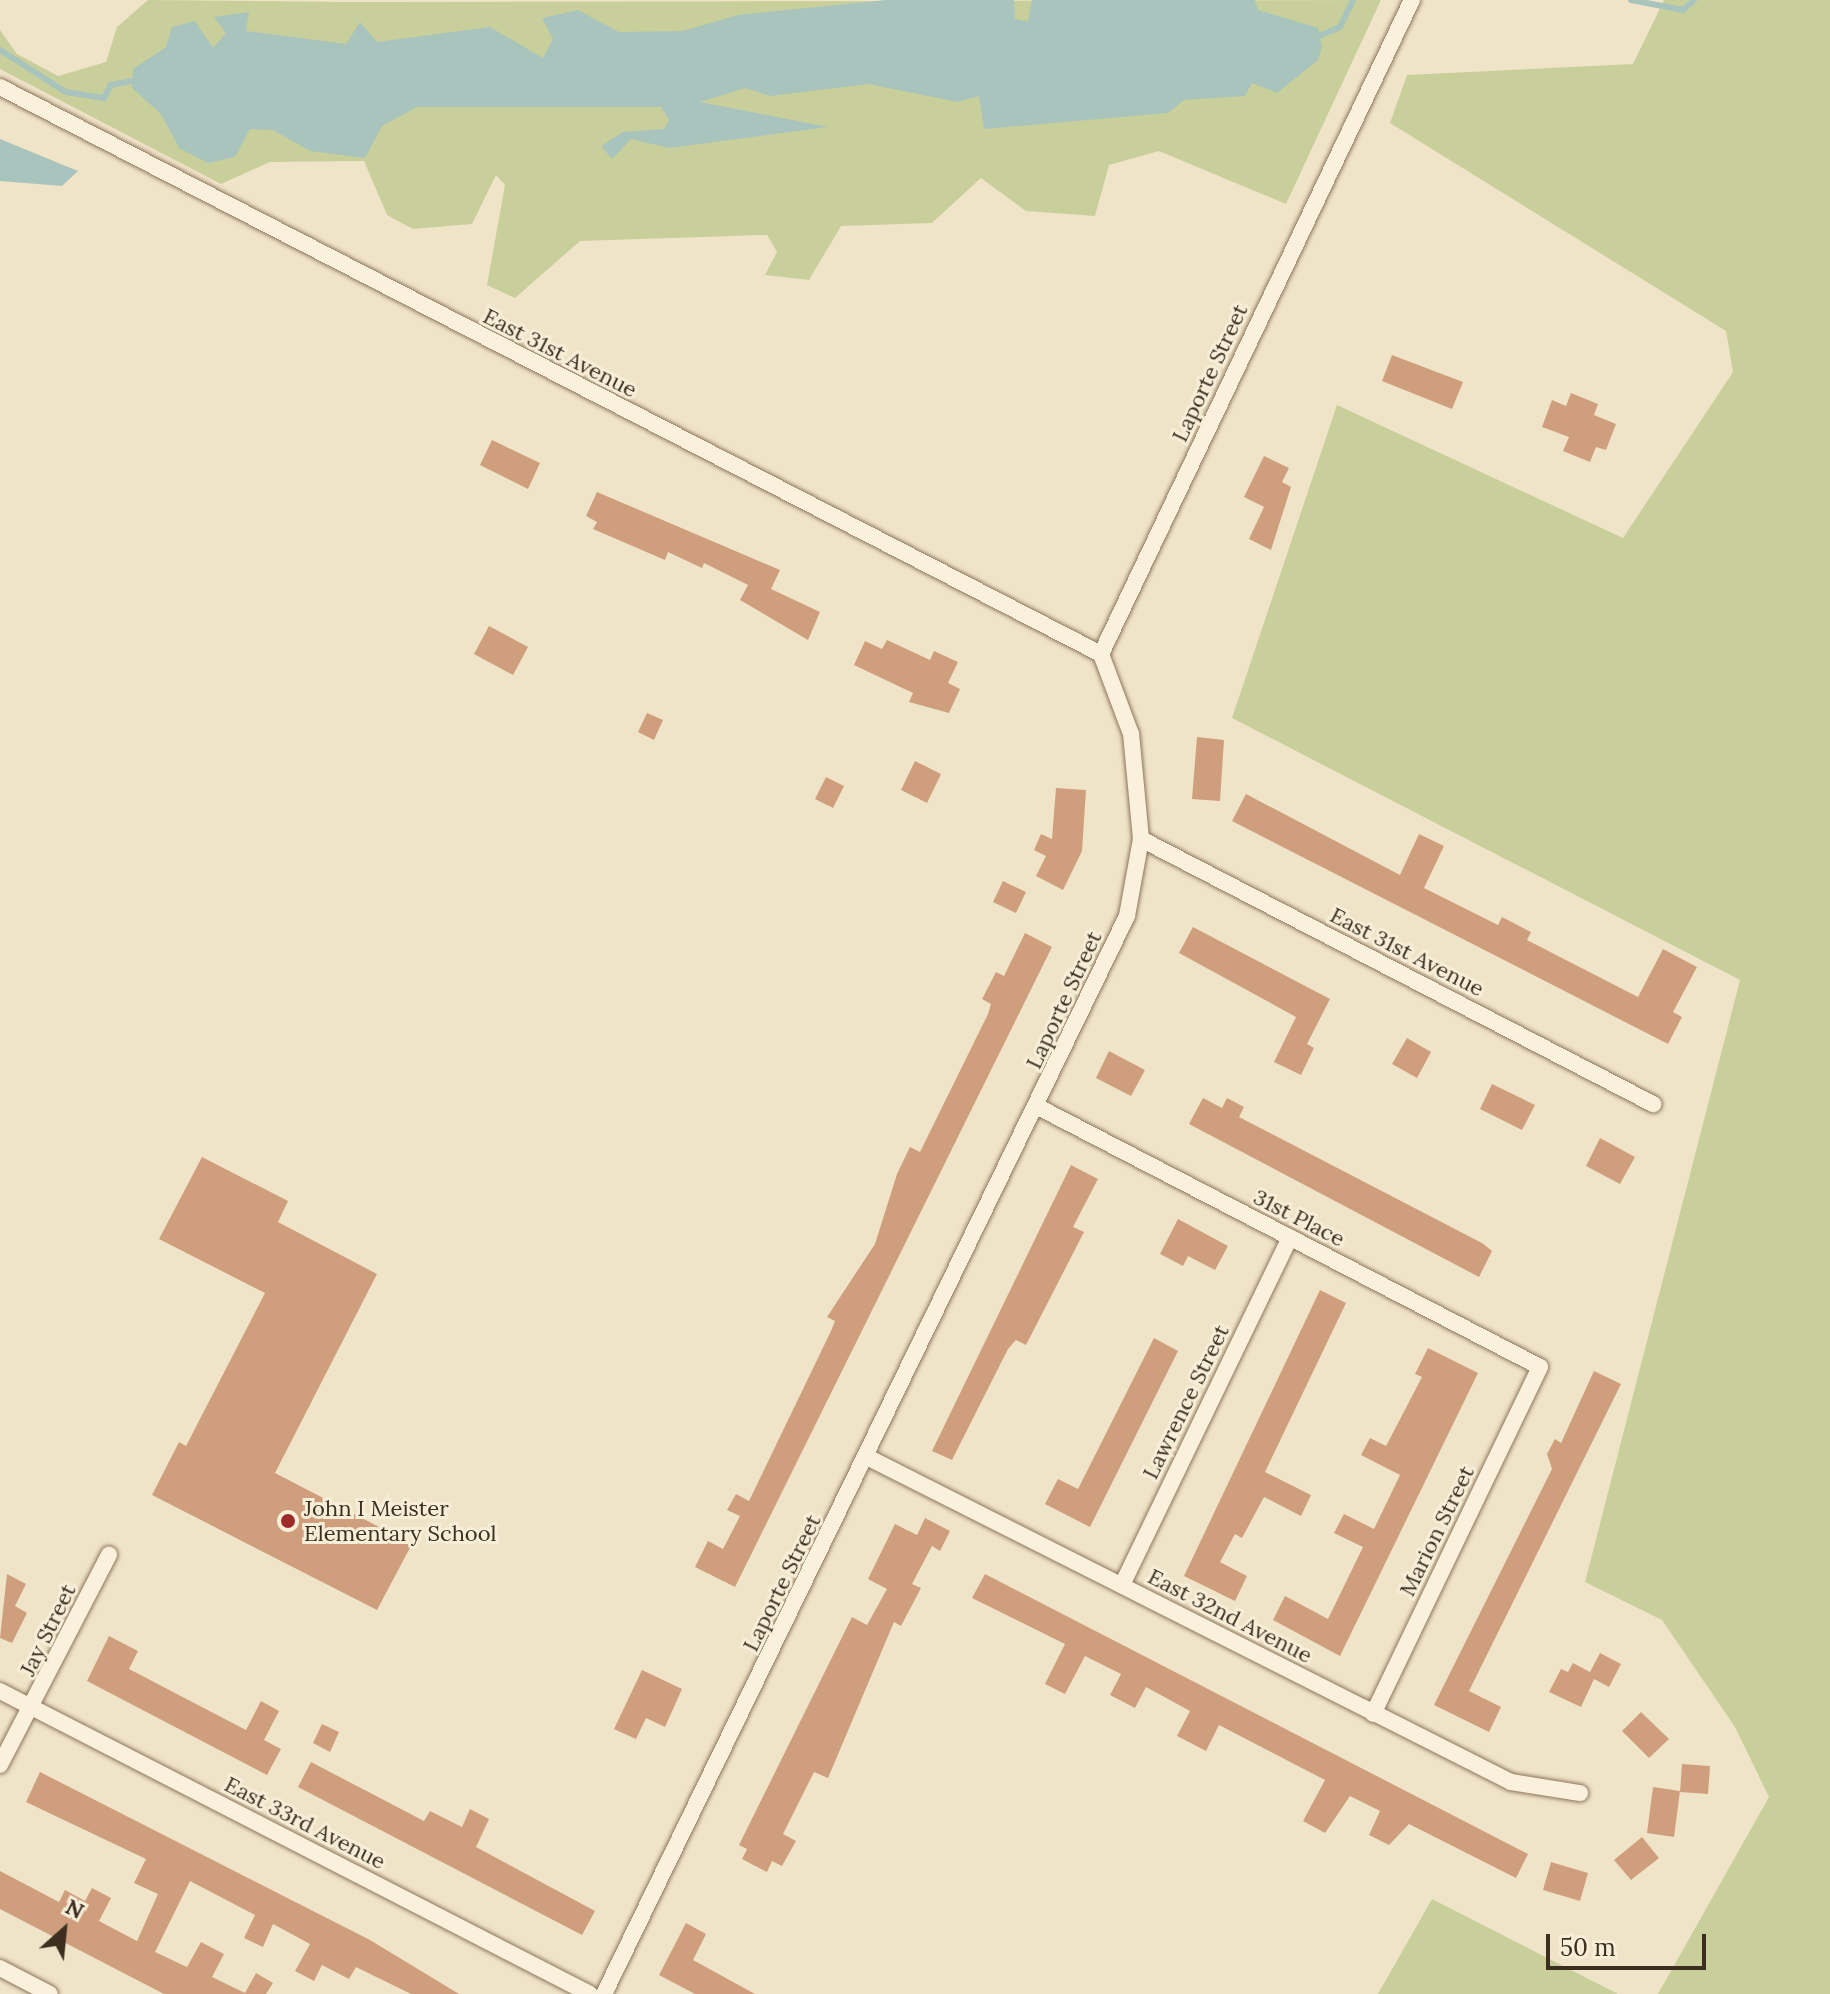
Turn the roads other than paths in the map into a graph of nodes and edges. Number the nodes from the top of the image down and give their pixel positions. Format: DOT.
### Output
graph roads {
  1 [pos="1412,0"];
  2 [pos="0,87"];
  3 [pos="1101,654"];
  4 [pos="1141,839"];
  5 [pos="1653,1104"];
  6 [pos="1038,1107"];
  7 [pos="1290,1238"];
  8 [pos="1540,1367"];
  9 [pos="867,1457"];
  10 [pos="109,1555"];
  11 [pos="1122,1585"];
  12 [pos="0,1691"];
  13 [pos="34,1709"];
  14 [pos="1373,1714"];
  15 [pos="0,1765"];
  16 [pos="1580,1793"];
  17 [pos="0,1968"];
  18 [pos="50,1994"];
  19 [pos="590,1994"];
  20 [pos="604,1994"];
  1 -- 3 [label="street, Laporte Street"];
  2 -- 3 [label="street, East 31st Avenue"];
  3 -- 4 [label="street, Laporte Street"];
  4 -- 5 [label="street, East 31st Avenue"];
  4 -- 6 [label="street, Laporte Street"];
  6 -- 7 [label="street, 31st Place"];
  6 -- 9 [label="street, Laporte Street"];
  7 -- 8 [label="street, 31st Place"];
  7 -- 11 [label="street, Lawrence Street"];
  8 -- 14 [label="street, Marion Street"];
  9 -- 11 [label="street, East 32nd Avenue"];
  9 -- 20 [label="street, Laporte Street"];
  10 -- 13 [label="street, Jay Street"];
  11 -- 14 [label="street, East 32nd Avenue"];
  12 -- 13 [label="street, East 33rd Avenue"];
  13 -- 15 [label="street, Jay Street"];
  13 -- 19 [label="street, East 33rd Avenue"];
  14 -- 16 [label="street, East 32nd Avenue"];
  17 -- 18 [label="street"];
}
